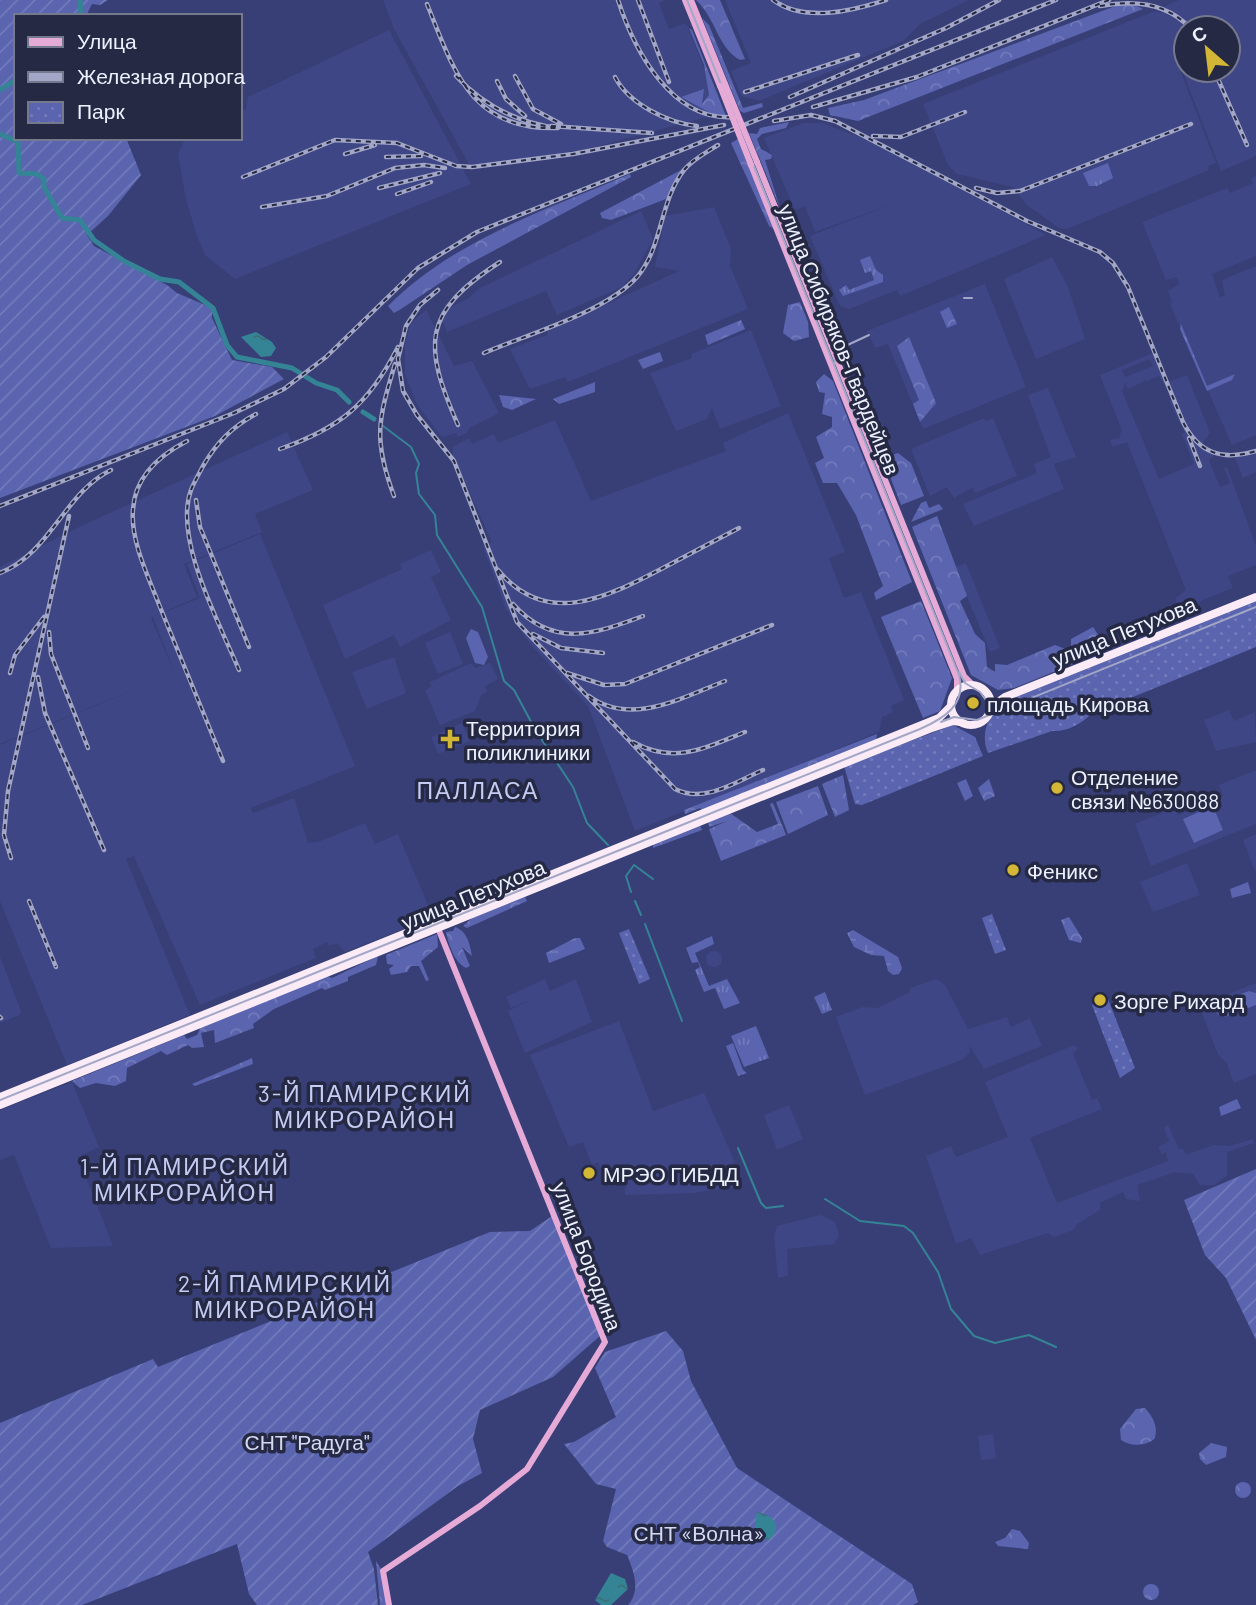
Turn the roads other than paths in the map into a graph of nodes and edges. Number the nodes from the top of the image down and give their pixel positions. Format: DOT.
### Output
graph roads {
  1 [pos="685,0"];
  2 [pos="691,0"];
  3 [pos="722,85"];
  4 [pos="1256,597"];
  5 [pos="942,631"];
  6 [pos="973,685"];
  7 [pos="957,692"];
  8 [pos="988,694"];
  9 [pos="1005,696"];
  10 [pos="951,706"];
  11 [pos="991,707"];
  12 [pos="961,722"];
  13 [pos="438,928"];
  14 [pos="0,1097"];
  15 [pos="0,1105"];
  16 [pos="389,1605"];
  1 -- 3 [label="main road, улица Сибиряков-Гвардейцев"];
  2 -- 3 [label="main road, улица Сибиряков-Гвардейцев"];
  3 -- 5 [label="main road, улица Сибиряков-Гвардейцев, bridge"];
  4 -- 9 [label="highway, улица Петухова"];
  5 -- 6 [label="main road, улица Сибиряков-Гвардейцев"];
  5 -- 7 [label="main road, улица Сибиряков-Гвардейцев"];
  6 -- 7 [label="highway"];
  6 -- 8 [label="highway"];
  7 -- 10 [label="highway"];
  8 -- 9 [label="highway"];
  8 -- 11 [label="highway"];
  9 -- 11 [label="highway"];
  10 -- 12 [label="highway"];
  10 -- 14 [label="highway, улица Петухова"];
  11 -- 12 [label="highway"];
  12 -- 13 [label="highway, улица Петухова"];
  13 -- 15 [label="highway, улица Петухова"];
  13 -- 16 [label="main road, улица Бородина"];
}
